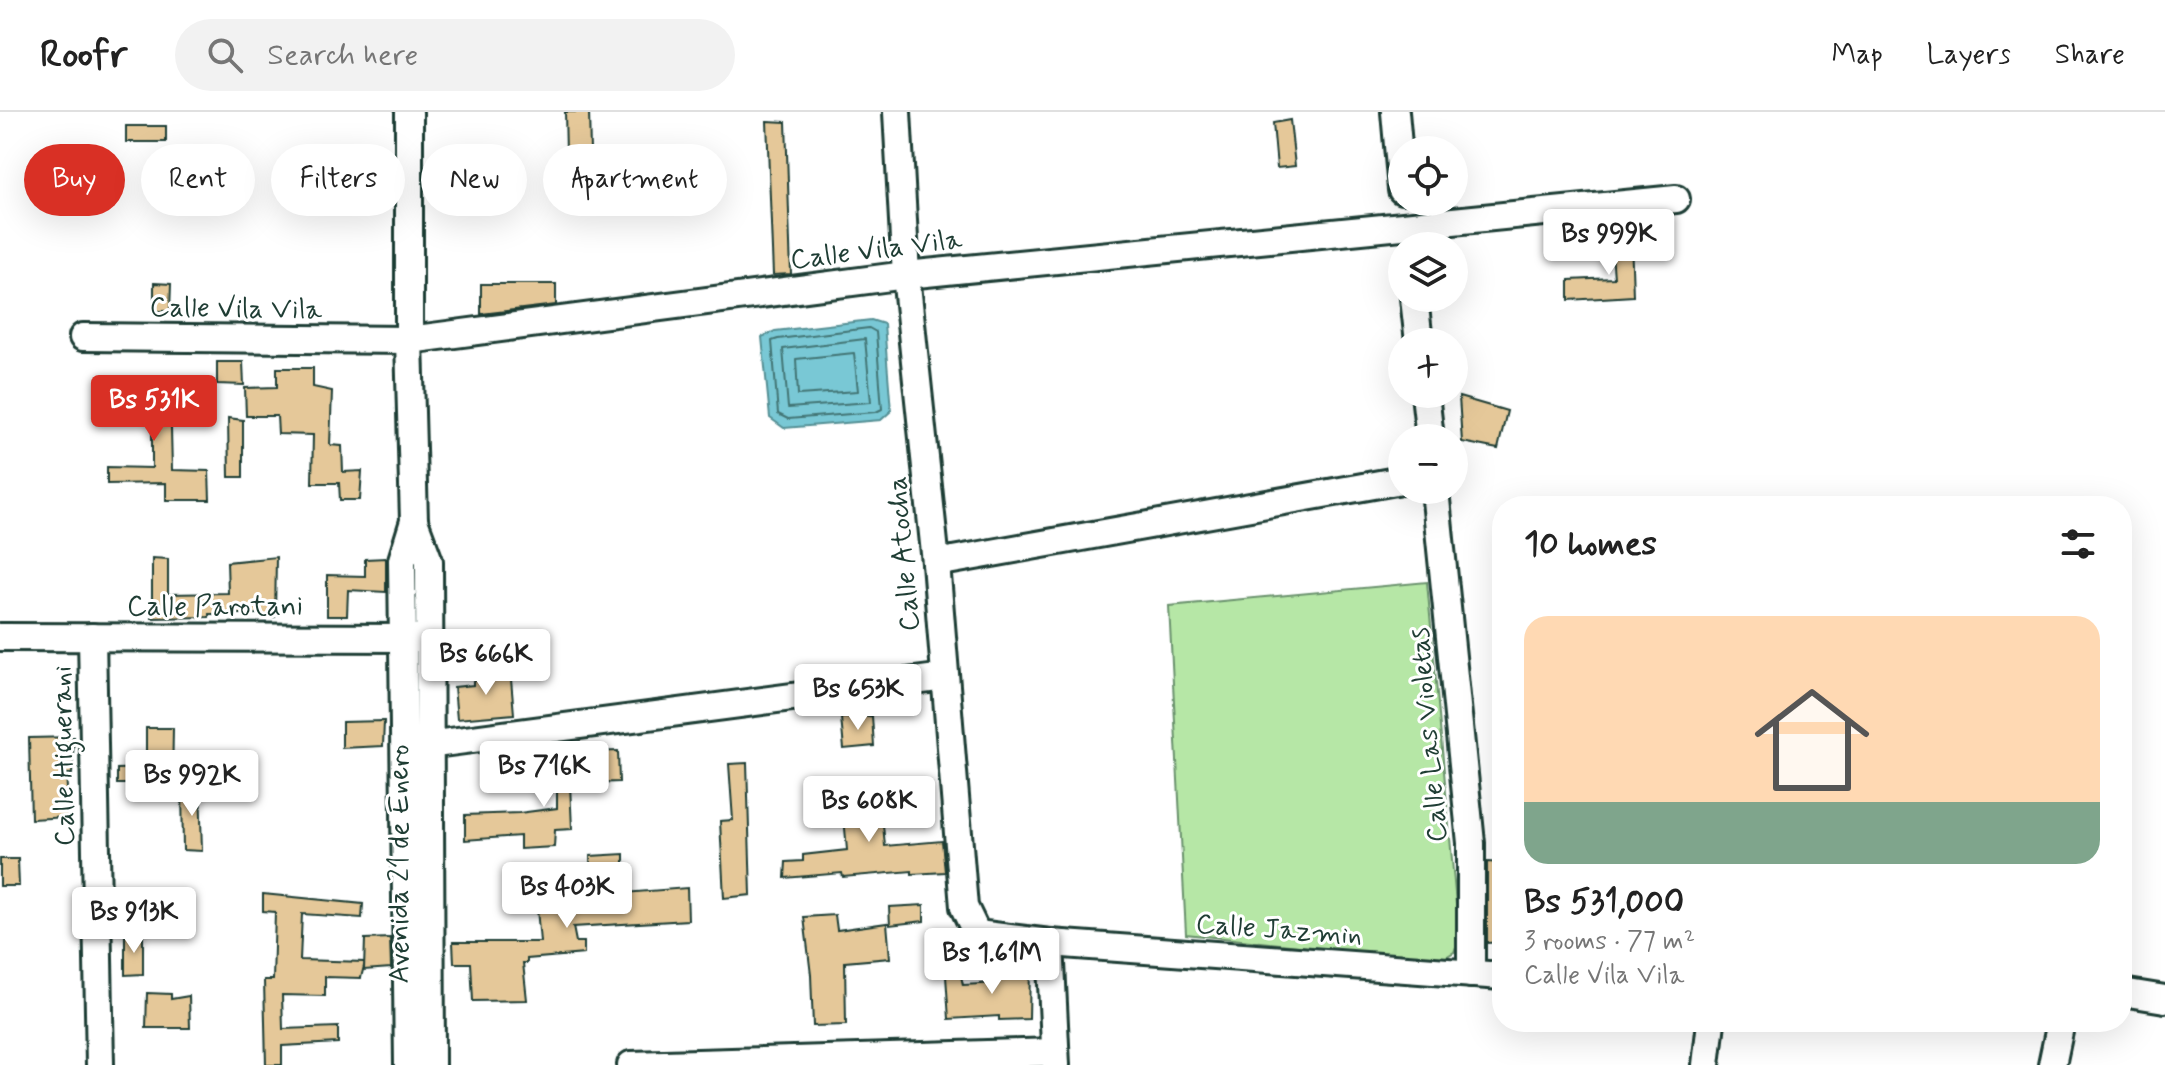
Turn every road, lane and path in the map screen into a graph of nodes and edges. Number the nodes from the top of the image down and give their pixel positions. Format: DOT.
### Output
graph roads {
  1 [pos="409,112"];
  2 [pos="897,112"];
  3 [pos="1395,112"];
  4 [pos="1397,136"];
  5 [pos="1676,199"];
  6 [pos="1405,225"];
  7 [pos="906,275"];
  8 [pos="83,337"];
  9 [pos="409,340"];
  10 [pos="1388,482"];
  11 [pos="1436,504"];
  12 [pos="936,563"];
  13 [pos="0,637"];
  14 [pos="92,637"];
  15 [pos="416,638"];
  16 [pos="945,677"];
  17 [pos="417,747"];
  18 [pos="1050,943"];
  19 [pos="1471,974"];
  20 [pos="1492,975"];
  21 [pos="2132,994"];
  22 [pos="2165,999"];
  23 [pos="1710,1032"];
  24 [pos="2059,1032"];
  25 [pos="1055,1059"];
  26 [pos="675,1064"];
  27 [pos="100,1065"];
  28 [pos="408,1065"];
  29 [pos="431,1065"];
  30 [pos="631,1065"];
  31 [pos="1706,1065"];
  32 [pos="2052,1065"];
  1 -- 9 [label="street, Avenida 21 de Enero"];
  2 -- 7 [label="street, Calle Atocha"];
  3 -- 4 [label="street"];
  5 -- 6 [label="street, Calle Vila Vila"];
  6 -- 7 [label="street, Calle Vila Vila"];
  7 -- 9 [label="street, Calle Vila Vila"];
  7 -- 12 [label="street, Calle Atocha"];
  8 -- 9 [label="street, Calle Vila Vila"];
  9 -- 15 [label="street, Avenida 21 de Enero"];
  10 -- 12 [label="street"];
  11 -- 19 [label="street, Calle Las Violetas"];
  12 -- 16 [label="street, Calle Atocha"];
  13 -- 14 [label="street, Calle Parotani"];
  14 -- 15 [label="street, Calle Parotani"];
  14 -- 27 [label="street, Calle Higuerani"];
  15 -- 17 [label="street, Avenida 21 de Enero"];
  16 -- 17 [label="street"];
  16 -- 18 [label="street, Calle Atocha"];
  17 -- 28 [label="street, Avenida 21 de Enero"];
  17 -- 29 [label="street, Avenida 21 de Enero"];
  18 -- 19 [label="street, Calle Jazmin"];
  18 -- 25 [label="street"];
  19 -- 20 [label="street, Calle Jazmin"];
  21 -- 22 [label="street"];
  23 -- 31 [label="street"];
  24 -- 32 [label="street"];
  25 -- 26 [label="street"];
  26 -- 30 [label="street"];
}
